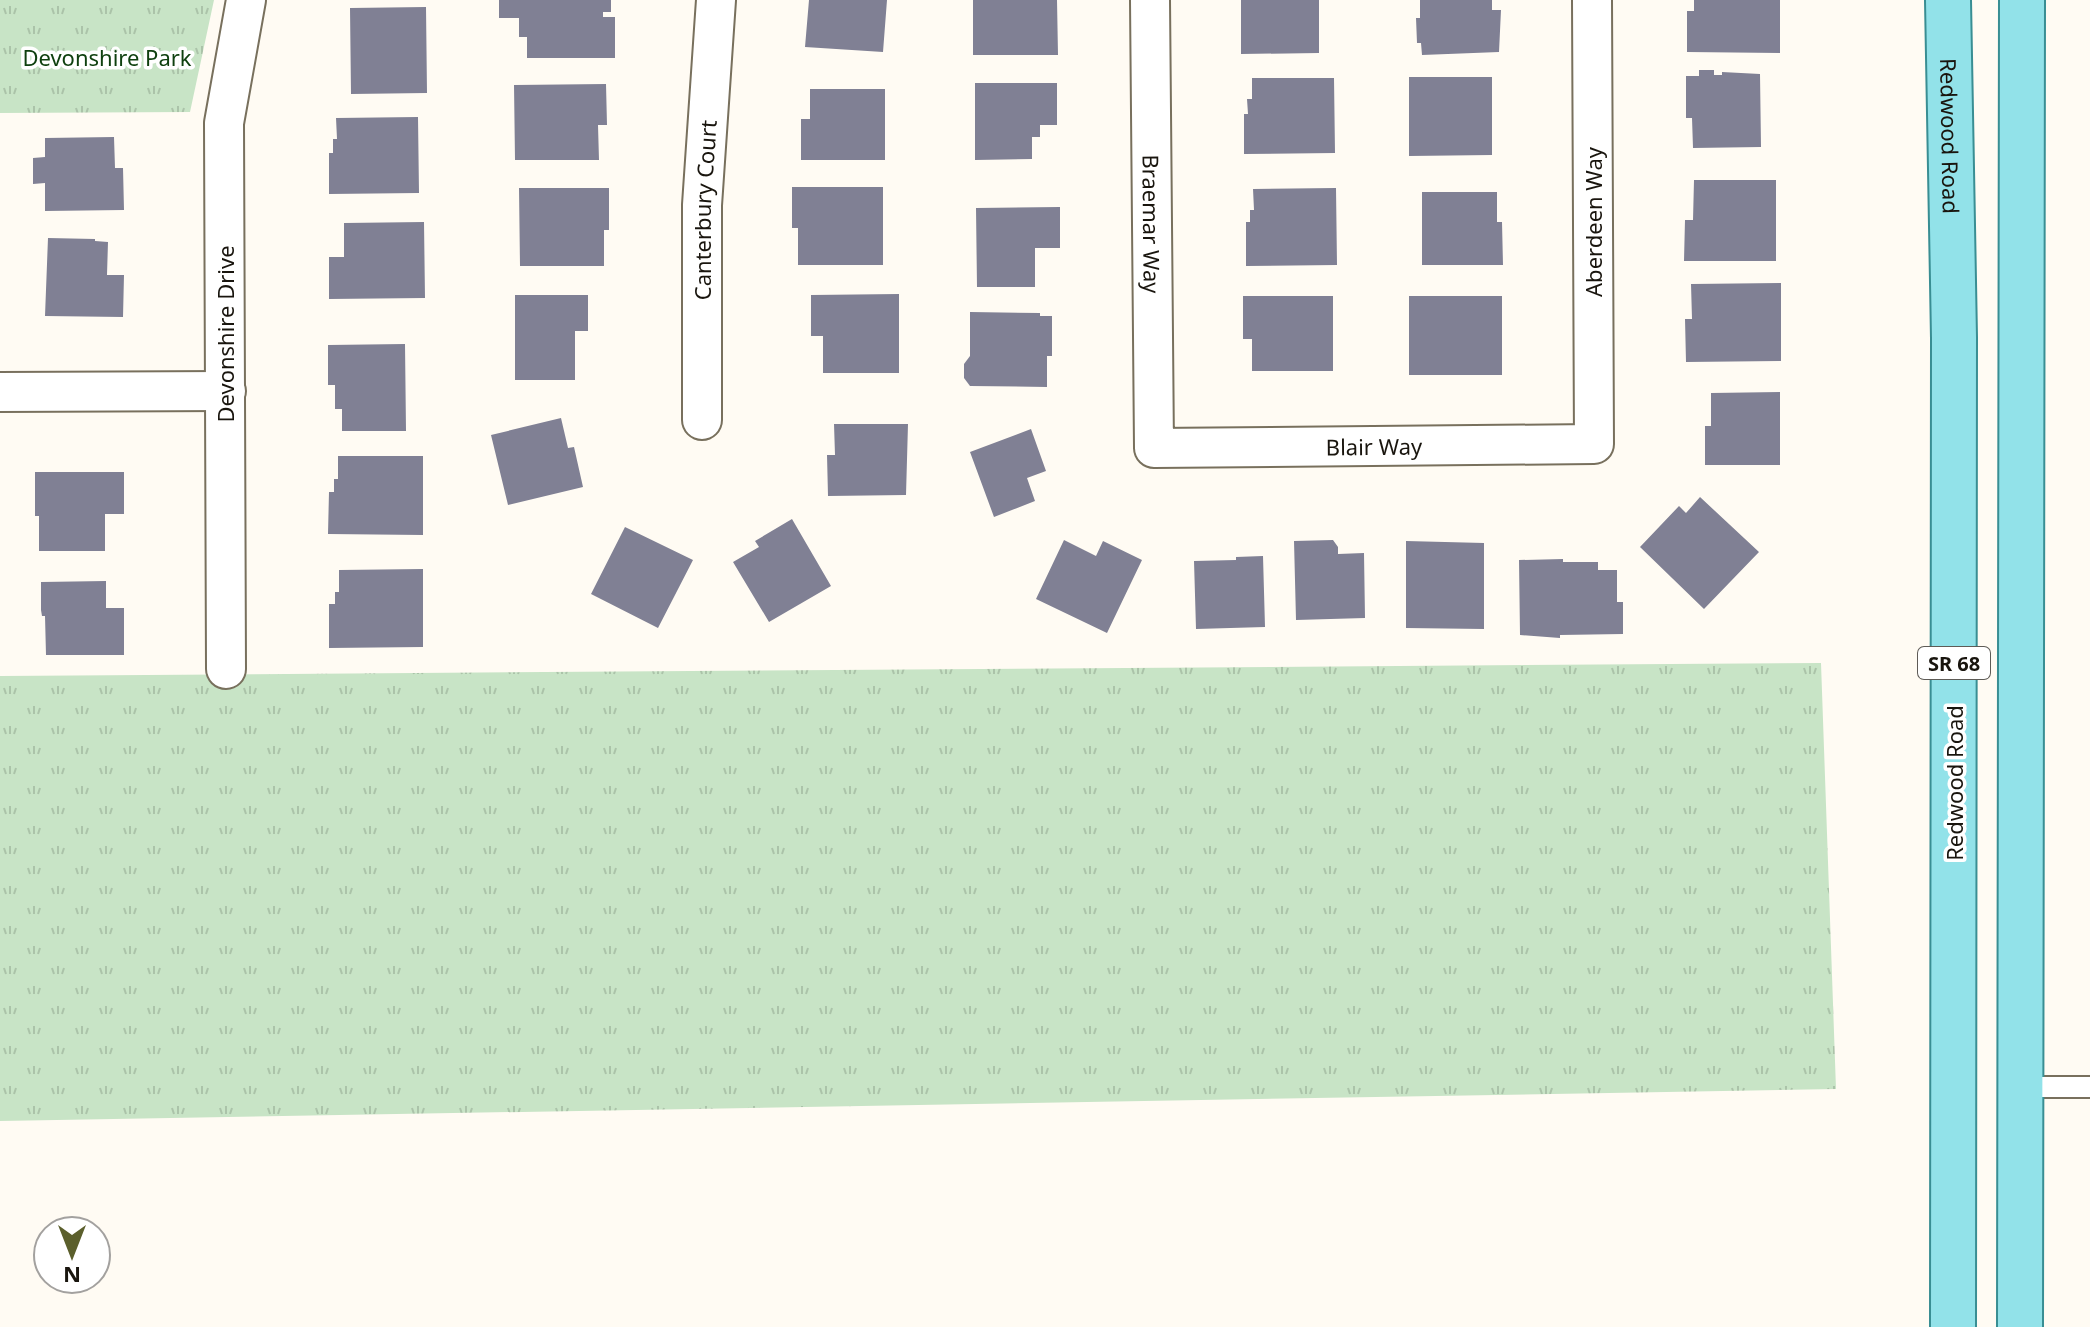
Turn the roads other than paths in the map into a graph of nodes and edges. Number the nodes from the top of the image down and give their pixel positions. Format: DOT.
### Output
graph roads {
  1 [pos="246,0"];
  2 [pos="716,0"];
  3 [pos="1150,0"];
  4 [pos="1592,0"];
  5 [pos="1948,0"];
  6 [pos="2022,0"];
  7 [pos="226,391"];
  8 [pos="0,392"];
  9 [pos="702,420"];
  10 [pos="1594,444"];
  11 [pos="1154,448"];
  12 [pos="226,669"];
  13 [pos="2021,1087"];
  14 [pos="2090,1087"];
  15 [pos="1953,1327"];
  16 [pos="2020,1327"];
  1 -- 7 [label="street, Devonshire Drive"];
  2 -- 9 [label="street, Canterbury Court"];
  3 -- 11 [label="street, Braemar Way"];
  4 -- 10 [label="street, Aberdeen Way"];
  5 -- 15 [label="main road, Redwood Road / SR 68"];
  6 -- 13 [label="main road, SR 68"];
  7 -- 8 [label="street"];
  7 -- 12 [label="street, Devonshire Drive"];
  10 -- 11 [label="street, Blair Way"];
  13 -- 14 [label="lane"];
  13 -- 16 [label="main road, SR 68"];
}
